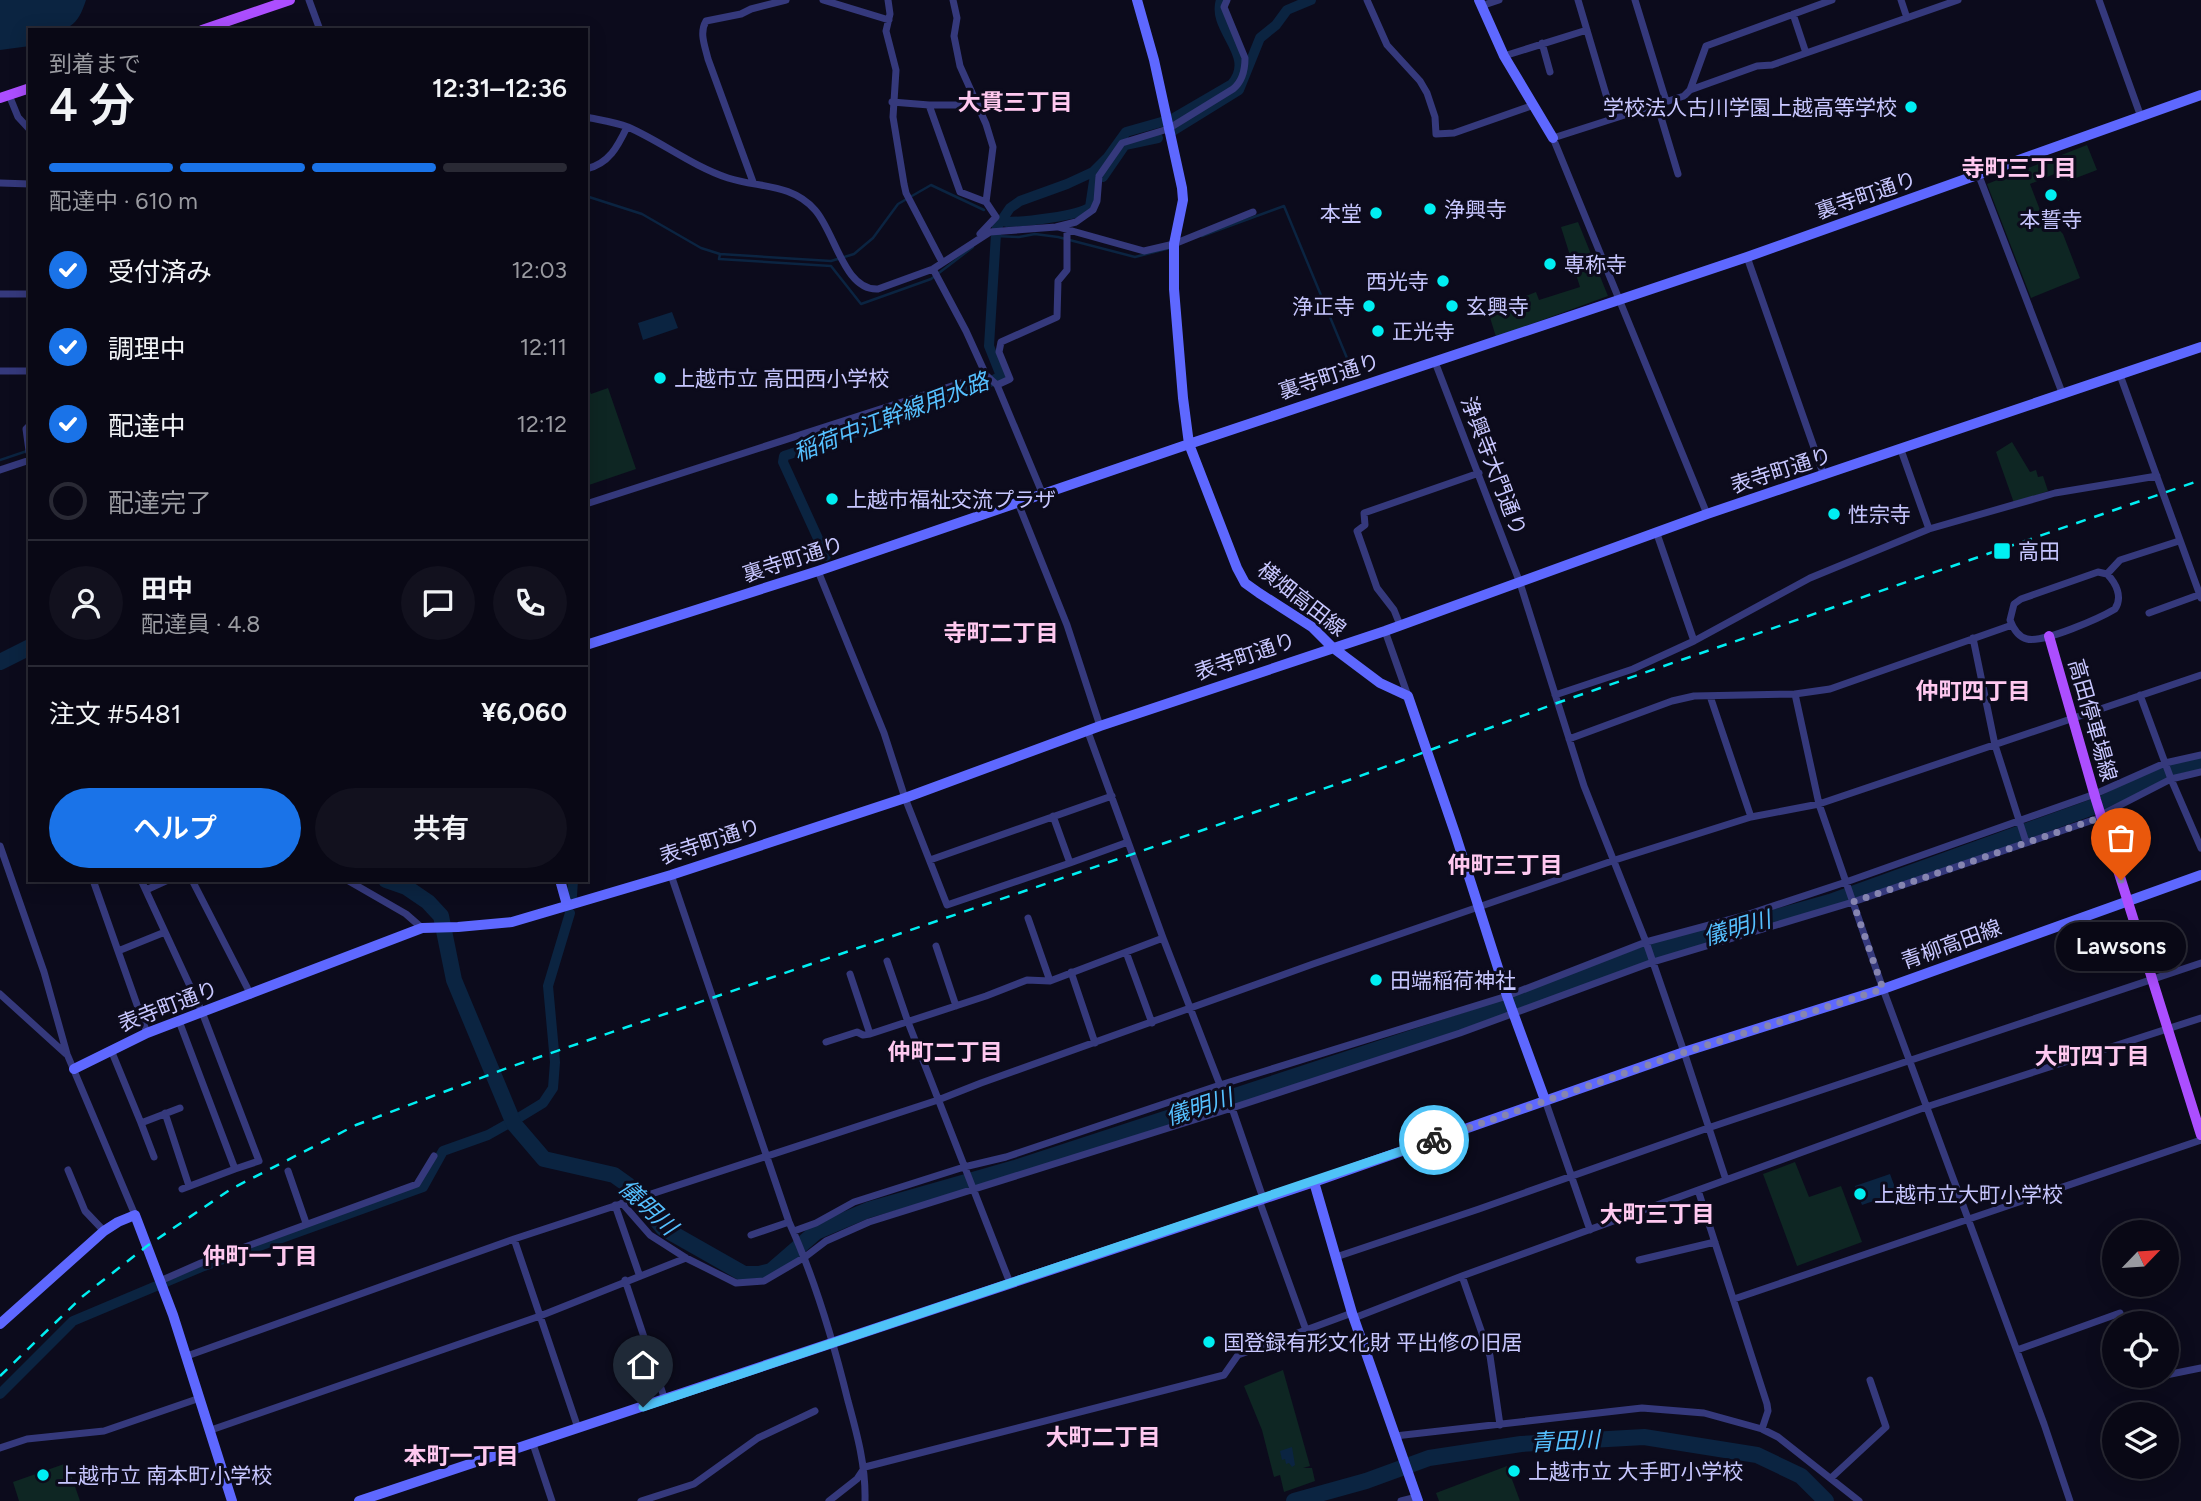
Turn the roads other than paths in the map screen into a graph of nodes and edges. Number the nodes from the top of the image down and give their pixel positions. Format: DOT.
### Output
graph roads {
  1 [pos="290,0"];
  2 [pos="310,0"];
  3 [pos="786,0"];
  4 [pos="823,0"];
  5 [pos="888,0"];
  6 [pos="953,0"];
  7 [pos="1136,0"];
  8 [pos="1227,0"];
  9 [pos="1367,0"];
  10 [pos="1499,0"];
  11 [pos="1578,0"];
  12 [pos="1832,0"];
  13 [pos="1901,0"];
  14 [pos="1958,0"];
  15 [pos="2099,0"];
  16 [pos="1637,1"];
  17 [pos="1480,3"];
  18 [pos="1793,14"];
  19 [pos="1907,18"];
  20 [pos="889,20"];
  21 [pos="208,28"];
  22 [pos="319,28"];
  23 [pos="1587,30"];
  24 [pos="1542,43"];
  25 [pos="1806,53"];
  26 [pos="1504,56"];
  27 [pos="1550,72"];
  28 [pos="28,89"];
  29 [pos="1690,90"];
  30 [pos="2201,95"];
  31 [pos="4,97"];
  32 [pos="1666,101"];
  33 [pos="892,102"];
  34 [pos="1657,104"];
  35 [pos="929,105"];
  36 [pos="978,105"];
  37 [pos="1534,105"];
  38 [pos="588,117"];
  39 [pos="2141,117"];
  40 [pos="1614,118"];
  41 [pos="627,127"];
  42 [pos="28,128"];
  43 [pos="1168,129"];
  44 [pos="1553,138"];
  45 [pos="588,168"];
  46 [pos="1678,174"];
  47 [pos="1979,176"];
  48 [pos="753,182"];
  49 [pos="0,183"];
  50 [pos="28,184"];
  51 [pos="986,202"];
  52 [pos="1253,212"];
  53 [pos="996,217"];
  54 [pos="1056,227"];
  55 [pos="1009,230"];
  56 [pos="1067,230"];
  57 [pos="976,239"];
  58 [pos="1174,244"];
  59 [pos="1747,257"];
  60 [pos="942,262"];
  61 [pos="933,269"];
  62 [pos="0,294"];
  63 [pos="28,294"];
  64 [pos="1620,299"];
  65 [pos="2201,347"];
  66 [pos="1435,362"];
  67 [pos="0,371"];
  68 [pos="28,371"];
  69 [pos="986,375"];
  70 [pos="2120,375"];
  71 [pos="997,385"];
  72 [pos="2063,395"];
  73 [pos="28,427"];
  74 [pos="28,444"];
  75 [pos="1189,444"];
  76 [pos="1901,450"];
  77 [pos="28,460"];
  78 [pos="0,470"];
  79 [pos="1479,473"];
  80 [pos="1824,476"];
  81 [pos="2157,476"];
  82 [pos="1043,495"];
  83 [pos="588,503"];
  84 [pos="1018,503"];
  85 [pos="1707,514"];
  86 [pos="1929,530"];
  87 [pos="1657,534"];
  88 [pos="2179,541"];
  89 [pos="818,571"];
  90 [pos="2107,574"];
  91 [pos="1520,583"];
  92 [pos="2201,596"];
  93 [pos="2148,613"];
  94 [pos="1401,625"];
  95 [pos="2012,625"];
  96 [pos="1385,631"];
  97 [pos="2049,636"];
  98 [pos="1973,639"];
  99 [pos="1694,641"];
  100 [pos="588,644"];
  101 [pos="1332,647"];
  102 [pos="2201,675"];
  103 [pos="1795,694"];
  104 [pos="1555,695"];
  105 [pos="2140,695"];
  106 [pos="1408,696"];
  107 [pos="1710,696"];
  108 [pos="2072,718"];
  109 [pos="1100,726"];
  110 [pos="1088,732"];
  111 [pos="1569,739"];
  112 [pos="1995,745"];
  113 [pos="2201,755"];
  114 [pos="2165,763"];
  115 [pos="2201,772"];
  116 [pos="2171,779"];
  117 [pos="1112,796"];
  118 [pos="905,797"];
  119 [pos="2096,797"];
  120 [pos="1819,804"];
  121 [pos="2101,815"];
  122 [pos="1052,816"];
  123 [pos="1751,817"];
  124 [pos="2019,823"];
  125 [pos="2025,840"];
  126 [pos="1128,842"];
  127 [pos="0,846"];
  128 [pos="2201,848"];
  129 [pos="930,860"];
  130 [pos="1615,860"];
  131 [pos="1070,863"];
  132 [pos="671,875"];
  133 [pos="2201,875"];
  134 [pos="94,882"];
  135 [pos="142,882"];
  136 [pos="164,882"];
  137 [pos="193,882"];
  138 [pos="351,882"];
  139 [pos="560,882"];
  140 [pos="1847,885"];
  141 [pos="146,890"];
  142 [pos="2128,900"];
  143 [pos="1853,902"];
  144 [pos="567,905"];
  145 [pos="1479,907"];
  146 [pos="1028,918"];
  147 [pos="422,928"];
  148 [pos="165,932"];
  149 [pos="1163,938"];
  150 [pos="1646,944"];
  151 [pos="936,946"];
  152 [pos="118,951"];
  153 [pos="1126,952"];
  154 [pos="887,961"];
  155 [pos="1653,962"];
  156 [pos="2201,963"];
  157 [pos="1071,972"];
  158 [pos="850,974"];
  159 [pos="2154,979"];
  160 [pos="1050,981"];
  161 [pos="1883,989"];
  162 [pos="0,994"];
  163 [pos="251,995"];
  164 [pos="1508,997"];
  165 [pos="956,1006"];
  166 [pos="1191,1007"];
  167 [pos="202,1013"];
  168 [pos="1515,1013"];
  169 [pos="2201,1018"];
  170 [pos="179,1021"];
  171 [pos="908,1021"];
  172 [pos="1152,1023"];
  173 [pos="2168,1028"];
  174 [pos="147,1033"];
  175 [pos="870,1034"];
  176 [pos="826,1041"];
  177 [pos="1095,1043"];
  178 [pos="111,1050"];
  179 [pos="1685,1052"];
  180 [pos="67,1054"];
  181 [pos="1910,1061"];
  182 [pos="74,1069"];
  183 [pos="1220,1085"];
  184 [pos="938,1100"];
  185 [pos="1545,1100"];
  186 [pos="1926,1107"];
  187 [pos="180,1108"];
  188 [pos="1232,1108"];
  189 [pos="165,1113"];
  190 [pos="141,1123"];
  191 [pos="1708,1128"];
  192 [pos="2201,1138"];
  193 [pos="767,1154"];
  194 [pos="434,1156"];
  195 [pos="154,1157"];
  196 [pos="235,1169"];
  197 [pos="965,1169"];
  198 [pos="68,1170"];
  199 [pos="288,1171"];
  200 [pos="1572,1177"];
  201 [pos="1726,1180"];
  202 [pos="1314,1182"];
  203 [pos="973,1189"];
  204 [pos="1698,1191"];
  205 [pos="1261,1199"];
  206 [pos="618,1204"];
  207 [pos="135,1215"];
  208 [pos="1967,1220"];
  209 [pos="789,1222"];
  210 [pos="306,1223"];
  211 [pos="1590,1230"];
  212 [pos="104,1231"];
  213 [pos="795,1233"];
  214 [pos="751,1235"];
  215 [pos="514,1239"];
  216 [pos="1715,1242"];
  217 [pos="804,1255"];
  218 [pos="1336,1257"];
  219 [pos="686,1258"];
  220 [pos="1639,1260"];
  221 [pos="639,1275"];
  222 [pos="1462,1276"];
  223 [pos="625,1280"];
  224 [pos="160,1281"];
  225 [pos="1010,1283"];
  226 [pos="1734,1299"];
  227 [pos="1353,1315"];
  228 [pos="540,1316"];
  229 [pos="2102,1320"];
  230 [pos="0,1324"];
  231 [pos="1306,1329"];
  232 [pos="833,1341"];
  233 [pos="2017,1350"];
  234 [pos="187,1356"];
  235 [pos="2201,1368"];
  236 [pos="2179,1372"];
  237 [pos="1870,1380"];
  238 [pos="200,1398"];
  239 [pos="665,1400"];
  240 [pos="815,1411"];
  241 [pos="1500,1426"];
  242 [pos="578,1428"];
  243 [pos="1762,1429"];
  244 [pos="211,1430"];
  245 [pos="1395,1436"];
  246 [pos="533,1444"];
  247 [pos="0,1448"];
  248 [pos="864,1467"];
  249 [pos="1830,1478"];
  250 [pos="1416,1495"];
  251 [pos="232,1501"];
  252 [pos="359,1501"];
  253 [pos="552,1501"];
  254 [pos="641,1501"];
  255 [pos="829,1501"];
  256 [pos="865,1501"];
  257 [pos="1401,1501"];
  258 [pos="1859,1501"];
  259 [pos="2070,1501"];
  1 -- 21 [label="main road"];
  2 -- 22 [label="street"];
  3 -- 48 [label="street"];
  4 -- 20 [label="street"];
  5 -- 20 [label="street"];
  6 -- 36 [label="street"];
  7 -- 43 [label="street, 横畑高田線"];
  8 -- 43 [label="street"];
  9 -- 37 [label="street"];
  10 -- 17 [label="street"];
  11 -- 23 [label="street"];
  12 -- 18 [label="street"];
  13 -- 19 [label="street"];
  14 -- 19 [label="street"];
  15 -- 39 [label="street"];
  16 -- 32 [label="street"];
  17 -- 26 [label="street"];
  18 -- 25 [label="street"];
  18 -- 29 [label="street"];
  19 -- 25 [label="street"];
  20 -- 33 [label="street"];
  23 -- 24 [label="street"];
  23 -- 40 [label="street"];
  24 -- 26 [label="street"];
  24 -- 27 [label="street"];
  25 -- 29 [label="street"];
  26 -- 37 [label="street"];
  28 -- 31 [label="main road"];
  29 -- 32 [label="street"];
  30 -- 39 [label="street, 裏寺町通り"];
  31 -- 42 [label="street"];
  32 -- 34 [label="street"];
  33 -- 35 [label="street"];
  33 -- 60 [label="street"];
  34 -- 40 [label="street"];
  34 -- 46 [label="street"];
  35 -- 36 [label="street"];
  35 -- 51 [label="street"];
  36 -- 51 [label="street"];
  37 -- 44 [label="street"];
  38 -- 41 [label="street"];
  39 -- 47 [label="street, 裏寺町通り"];
  40 -- 44 [label="street"];
  41 -- 45 [label="street"];
  41 -- 48 [label="street"];
  43 -- 54 [label="street"];
  43 -- 58 [label="street, 横畑高田線"];
  44 -- 64 [label="street"];
  47 -- 59 [label="street, 裏寺町通り"];
  47 -- 72 [label="street"];
  48 -- 61 [label="street"];
  49 -- 50 [label="street"];
  51 -- 53 [label="street"];
  52 -- 58 [label="street"];
  53 -- 55 [label="street"];
  53 -- 57 [label="street"];
  54 -- 55 [label="street"];
  54 -- 56 [label="street"];
  55 -- 57 [label="street"];
  56 -- 58 [label="street"];
  56 -- 71 [label="street"];
  57 -- 60 [label="street"];
  58 -- 75 [label="street, 横畑高田線"];
  59 -- 64 [label="street, 裏寺町通り"];
  59 -- 80 [label="street"];
  60 -- 61 [label="street"];
  61 -- 69 [label="street"];
  62 -- 63 [label="street"];
  64 -- 66 [label="street, 裏寺町通り"];
  64 -- 85 [label="street"];
  65 -- 70 [label="street, 表寺町通り"];
  66 -- 75 [label="street, 裏寺町通り"];
  66 -- 79 [label="street, 浄興寺大門通り"];
  67 -- 68 [label="street"];
  69 -- 71 [label="street"];
  69 -- 83 [label="street"];
  70 -- 72 [label="street, 表寺町通り"];
  70 -- 81 [label="street"];
  71 -- 82 [label="street"];
  72 -- 76 [label="street, 表寺町通り"];
  73 -- 74 [label="street"];
  75 -- 82 [label="street, 裏寺町通り"];
  75 -- 101 [label="street, 横畑高田線"];
  76 -- 80 [label="street, 表寺町通り"];
  76 -- 86 [label="street"];
  77 -- 78 [label="street"];
  79 -- 91 [label="street, 浄興寺大門通り"];
  79 -- 94 [label="street"];
  80 -- 85 [label="street, 表寺町通り"];
  81 -- 86 [label="street"];
  81 -- 88 [label="street"];
  82 -- 84 [label="street, 裏寺町通り"];
  84 -- 89 [label="street, 裏寺町通り"];
  84 -- 109 [label="street"];
  85 -- 87 [label="street, 表寺町通り"];
  86 -- 99 [label="street"];
  87 -- 91 [label="street, 表寺町通り"];
  87 -- 99 [label="street"];
  88 -- 90 [label="street"];
  88 -- 92 [label="street"];
  89 -- 100 [label="street, 裏寺町通り"];
  89 -- 118 [label="street"];
  90 -- 95 [label="street"];
  90 -- 97 [label="street"];
  91 -- 94 [label="street, 表寺町通り"];
  91 -- 104 [label="street, 浄興寺大門通り"];
  92 -- 93 [label="street"];
  94 -- 96 [label="street, 表寺町通り"];
  95 -- 97 [label="street"];
  95 -- 98 [label="street"];
  96 -- 101 [label="street, 表寺町通り"];
  96 -- 106 [label="street"];
  97 -- 108 [label="main road, 高田停車場線"];
  98 -- 103 [label="street"];
  98 -- 112 [label="street"];
  99 -- 104 [label="street"];
  101 -- 106 [label="street, 横畑高田線"];
  101 -- 109 [label="street, 表寺町通り"];
  102 -- 105 [label="street"];
  103 -- 107 [label="street"];
  103 -- 120 [label="street"];
  104 -- 111 [label="street, 浄興寺大門通り"];
  105 -- 108 [label="street"];
  105 -- 114 [label="street"];
  106 -- 145 [label="street"];
  107 -- 111 [label="street"];
  107 -- 123 [label="street"];
  108 -- 112 [label="street"];
  108 -- 119 [label="main road, 高田停車場線"];
  109 -- 110 [label="street, 表寺町通り"];
  110 -- 117 [label="street"];
  110 -- 118 [label="street, 表寺町通り"];
  111 -- 130 [label="street, 浄興寺大門通り"];
  112 -- 120 [label="street"];
  112 -- 124 [label="street"];
  113 -- 114 [label="street"];
  114 -- 116 [label="street"];
  114 -- 119 [label="street"];
  115 -- 116 [label="street"];
  116 -- 121 [label="street"];
  116 -- 128 [label="street"];
  117 -- 122 [label="street"];
  117 -- 126 [label="street"];
  118 -- 129 [label="street"];
  118 -- 132 [label="street, 表寺町通り"];
  119 -- 121 [label="main road, 高田停車場線"];
  119 -- 124 [label="street"];
  120 -- 123 [label="street"];
  120 -- 140 [label="street"];
  121 -- 125 [label="street"];
  121 -- 142 [label="main road, 高田停車場線"];
  122 -- 129 [label="street"];
  122 -- 131 [label="street"];
  123 -- 130 [label="street"];
  124 -- 125 [label="street"];
  124 -- 140 [label="street"];
  125 -- 143 [label="street"];
  126 -- 131 [label="street"];
  126 -- 149 [label="street"];
  127 -- 180 [label="street"];
  129 -- 131 [label="street"];
  130 -- 145 [label="street"];
  130 -- 150 [label="street, 浄興寺大門通り"];
  132 -- 144 [label="street, 表寺町通り"];
  132 -- 193 [label="street"];
  133 -- 142 [label="street, 青柳高田線"];
  134 -- 152 [label="street"];
  135 -- 141 [label="street"];
  136 -- 141 [label="street"];
  137 -- 163 [label="street"];
  138 -- 147 [label="street"];
  139 -- 144 [label="street"];
  140 -- 143 [label="street"];
  140 -- 150 [label="street"];
  141 -- 148 [label="street"];
  142 -- 159 [label="main road, 高田停車場線"];
  142 -- 161 [label="street, 青柳高田線"];
  143 -- 155 [label="street"];
  143 -- 161 [label="street"];
  144 -- 147 [label="street, 表寺町通り"];
  145 -- 164 [label="street"];
  145 -- 166 [label="street"];
  146 -- 160 [label="street"];
  147 -- 163 [label="street, 表寺町通り"];
  148 -- 152 [label="street"];
  148 -- 167 [label="street"];
  149 -- 153 [label="street"];
  149 -- 166 [label="street"];
  150 -- 155 [label="street, 浄興寺大門通り"];
  150 -- 164 [label="street"];
  151 -- 165 [label="street"];
  152 -- 174 [label="street"];
  153 -- 157 [label="street"];
  153 -- 172 [label="street"];
  154 -- 171 [label="street"];
  155 -- 168 [label="street"];
  155 -- 179 [label="street, 浄興寺大門通り"];
  156 -- 159 [label="street"];
  157 -- 160 [label="street"];
  157 -- 177 [label="street"];
  158 -- 175 [label="street"];
  159 -- 173 [label="main road, 高田停車場線"];
  159 -- 181 [label="street"];
  160 -- 165 [label="street"];
  161 -- 179 [label="street, 青柳高田線"];
  161 -- 181 [label="street"];
  162 -- 180 [label="street"];
  163 -- 167 [label="street, 表寺町通り"];
  164 -- 168 [label="street"];
  164 -- 183 [label="street"];
  165 -- 171 [label="street"];
  166 -- 172 [label="street"];
  166 -- 183 [label="street"];
  167 -- 170 [label="street, 表寺町通り"];
  167 -- 196 [label="street"];
  168 -- 185 [label="street"];
  168 -- 188 [label="street"];
  169 -- 173 [label="street"];
  170 -- 174 [label="street, 表寺町通り"];
  170 -- 196 [label="street"];
  171 -- 175 [label="street"];
  171 -- 184 [label="street"];
  172 -- 177 [label="street"];
  173 -- 186 [label="street"];
  173 -- 192 [label="main road, 高田停車場線"];
  174 -- 178 [label="street, 表寺町通り"];
  175 -- 176 [label="street"];
  177 -- 184 [label="street"];
  178 -- 182 [label="street, 表寺町通り"];
  178 -- 190 [label="street"];
  179 -- 185 [label="street, 青柳高田線"];
  179 -- 191 [label="street, 浄興寺大門通り"];
  180 -- 182 [label="street"];
  181 -- 186 [label="street"];
  181 -- 191 [label="street"];
  182 -- 207 [label="street"];
  183 -- 188 [label="street"];
  183 -- 197 [label="street"];
  184 -- 193 [label="street"];
  184 -- 197 [label="street"];
  185 -- 200 [label="street"];
  185 -- 202 [label="street, 青柳高田線"];
  186 -- 201 [label="street"];
  186 -- 208 [label="street"];
  187 -- 189 [label="street"];
  188 -- 203 [label="street"];
  188 -- 205 [label="street"];
  189 -- 190 [label="street"];
  189 -- 196 [label="street"];
  190 -- 195 [label="street"];
  191 -- 200 [label="street"];
  191 -- 201 [label="street, 浄興寺大門通り"];
  192 -- 208 [label="street"];
  193 -- 206 [label="street"];
  193 -- 209 [label="street"];
  194 -- 210 [label="street"];
  197 -- 203 [label="street"];
  197 -- 213 [label="street"];
  198 -- 212 [label="street"];
  199 -- 210 [label="street"];
  200 -- 211 [label="street"];
  200 -- 218 [label="street"];
  201 -- 204 [label="street"];
  202 -- 205 [label="street, 青柳高田線"];
  202 -- 218 [label="street"];
  203 -- 217 [label="street"];
  203 -- 225 [label="street"];
  204 -- 211 [label="street"];
  204 -- 216 [label="street"];
  205 -- 225 [label="street, 青柳高田線"];
  205 -- 231 [label="street"];
  206 -- 215 [label="street"];
  206 -- 219 [label="street"];
  206 -- 221 [label="street"];
  207 -- 212 [label="street"];
  207 -- 224 [label="street"];
  208 -- 226 [label="street"];
  208 -- 233 [label="street"];
  209 -- 213 [label="street"];
  209 -- 214 [label="street"];
  210 -- 224 [label="street"];
  211 -- 222 [label="street"];
  212 -- 230 [label="street"];
  213 -- 217 [label="street"];
  215 -- 228 [label="street"];
  215 -- 234 [label="street"];
  216 -- 220 [label="street"];
  216 -- 226 [label="street"];
  217 -- 219 [label="street"];
  217 -- 232 [label="street"];
  218 -- 227 [label="street"];
  219 -- 221 [label="street"];
  221 -- 223 [label="street"];
  222 -- 227 [label="street"];
  222 -- 241 [label="street"];
  223 -- 228 [label="street"];
  223 -- 239 [label="street"];
  224 -- 234 [label="street"];
  225 -- 232 [label="street, 青柳高田線"];
  226 -- 243 [label="street"];
  227 -- 231 [label="street"];
  227 -- 245 [label="street"];
  228 -- 242 [label="street"];
  228 -- 244 [label="street"];
  229 -- 233 [label="street"];
  231 -- 248 [label="street"];
  232 -- 239 [label="street, 青柳高田線"];
  232 -- 248 [label="street"];
  233 -- 259 [label="street"];
  234 -- 238 [label="street"];
  235 -- 236 [label="street"];
  237 -- 249 [label="street"];
  238 -- 244 [label="street"];
  238 -- 247 [label="street"];
  239 -- 242 [label="street, 青柳高田線"];
  240 -- 254 [label="street"];
  241 -- 243 [label="street"];
  241 -- 245 [label="street"];
  242 -- 246 [label="street, 青柳高田線"];
  243 -- 249 [label="street"];
  244 -- 251 [label="street"];
  245 -- 250 [label="street"];
  246 -- 252 [label="street, 青柳高田線"];
  246 -- 253 [label="street"];
  248 -- 255 [label="street"];
  248 -- 256 [label="street"];
  249 -- 258 [label="street"];
  250 -- 257 [label="street"];
}
